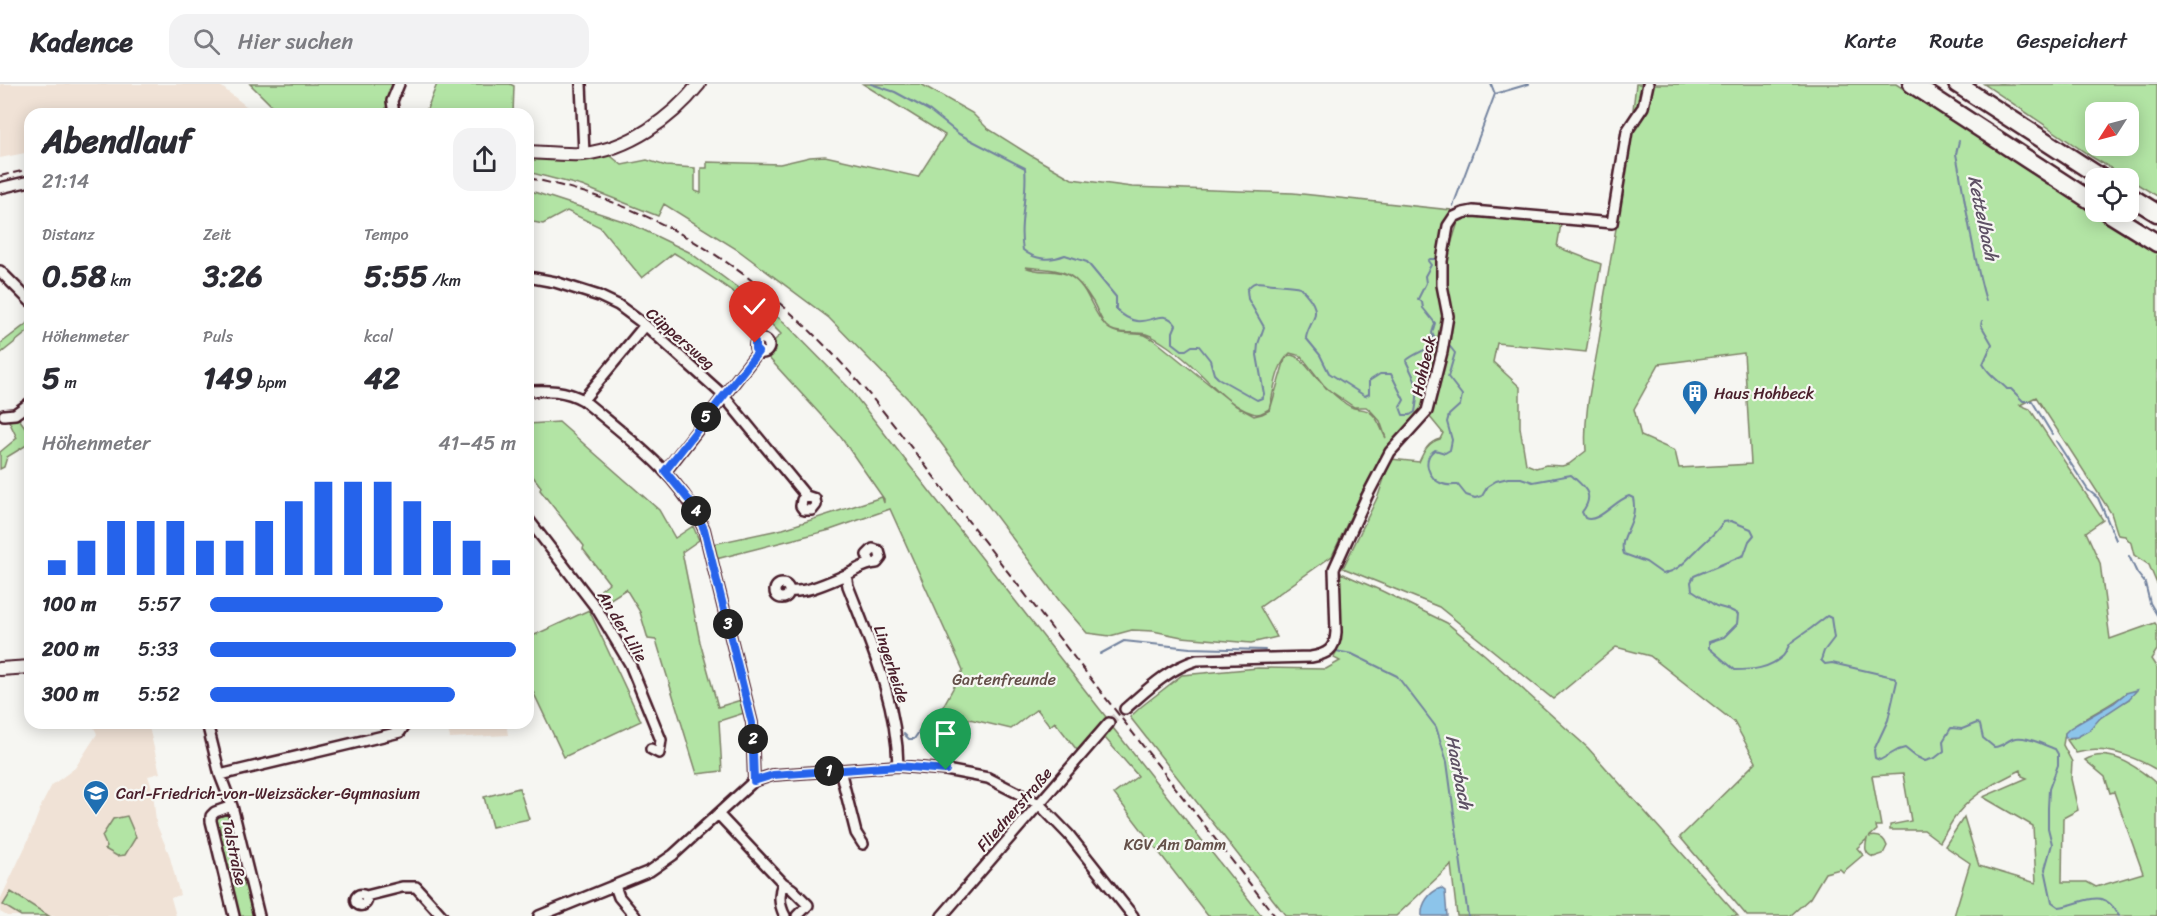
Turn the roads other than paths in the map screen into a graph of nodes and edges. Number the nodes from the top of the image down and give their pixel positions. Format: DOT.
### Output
graph roads {
  1 [pos="399,84"];
  2 [pos="581,84"];
  3 [pos="699,84"];
  4 [pos="1648,84"];
  5 [pos="1912,84"];
  6 [pos="1957,84"];
  7 [pos="393,108"];
  8 [pos="534,152"];
  9 [pos="584,154"];
  10 [pos="2087,168"];
  11 [pos="24,182"];
  12 [pos="0,188"];
  13 [pos="2085,197"];
  14 [pos="2139,202"];
  15 [pos="2157,213"];
  16 [pos="2123,222"];
  17 [pos="2157,243"];
  18 [pos="0,271"];
  19 [pos="534,278"];
  20 [pos="24,295"];
  21 [pos="645,325"];
  22 [pos="758,352"];
  23 [pos="534,391"];
  24 [pos="723,395"];
  25 [pos="583,400"];
  26 [pos="24,407"];
  27 [pos="4,415"];
  28 [pos="665,471"];
  29 [pos="806,496"];
  30 [pos="534,527"];
  31 [pos="870,562"];
  32 [pos="846,575"];
  33 [pos="789,591"];
  34 [pos="24,667"];
  35 [pos="0,669"];
  36 [pos="1125,709"];
  37 [pos="1109,723"];
  38 [pos="208,729"];
  39 [pos="402,729"];
  40 [pos="651,749"];
  41 [pos="898,766"];
  42 [pos="840,770"];
  43 [pos="220,775"];
  44 [pos="754,781"];
  45 [pos="1039,804"];
  46 [pos="231,806"];
  47 [pos="719,815"];
  48 [pos="863,844"];
  49 [pos="783,883"];
  50 [pos="615,886"];
  51 [pos="366,896"];
  52 [pos="1127,914"];
  53 [pos="234,916"];
  54 [pos="259,916"];
  55 [pos="441,916"];
  56 [pos="539,916"];
  57 [pos="635,916"];
  58 [pos="784,916"];
  59 [pos="797,916"];
  60 [pos="942,916"];
  1 -- 7 [label="street"];
  2 -- 9 [label="street"];
  3 -- 9 [label="street"];
  4 -- 36 [label="street, Hohbeck"];
  5 -- 13 [label="highway"];
  6 -- 10 [label="highway"];
  8 -- 9 [label="street"];
  11 -- 12 [label="street"];
  14 -- 15 [label="highway"];
  16 -- 17 [label="highway"];
  18 -- 20 [label="street"];
  19 -- 21 [label="street, Cüppersweg"];
  21 -- 24 [label="street, Cüppersweg"];
  21 -- 25 [label="street"];
  22 -- 24 [label="street"];
  23 -- 25 [label="street"];
  24 -- 28 [label="street"];
  24 -- 29 [label="street, Cüppersweg"];
  25 -- 28 [label="street"];
  26 -- 27 [label="street"];
  28 -- 44 [label="street"];
  30 -- 40 [label="street, An der Lilie"];
  31 -- 32 [label="street"];
  32 -- 33 [label="street"];
  32 -- 41 [label="street, Lingerheide"];
  34 -- 35 [label="street"];
  37 -- 45 [label="street, Fliednerstraße"];
  38 -- 43 [label="street, Talstraße"];
  39 -- 43 [label="street"];
  41 -- 42 [label="street"];
  41 -- 45 [label="street"];
  42 -- 44 [label="street"];
  42 -- 48 [label="street"];
  43 -- 46 [label="street, Talstraße"];
  44 -- 47 [label="street"];
  45 -- 52 [label="street"];
  45 -- 60 [label="street, Fliednerstraße"];
  46 -- 53 [label="street, Talstraße"];
  46 -- 54 [label="street, Talstraße"];
  47 -- 49 [label="street"];
  47 -- 50 [label="street"];
  49 -- 58 [label="street"];
  49 -- 59 [label="street"];
  50 -- 56 [label="street"];
  50 -- 57 [label="street"];
  51 -- 55 [label="street"];
}
